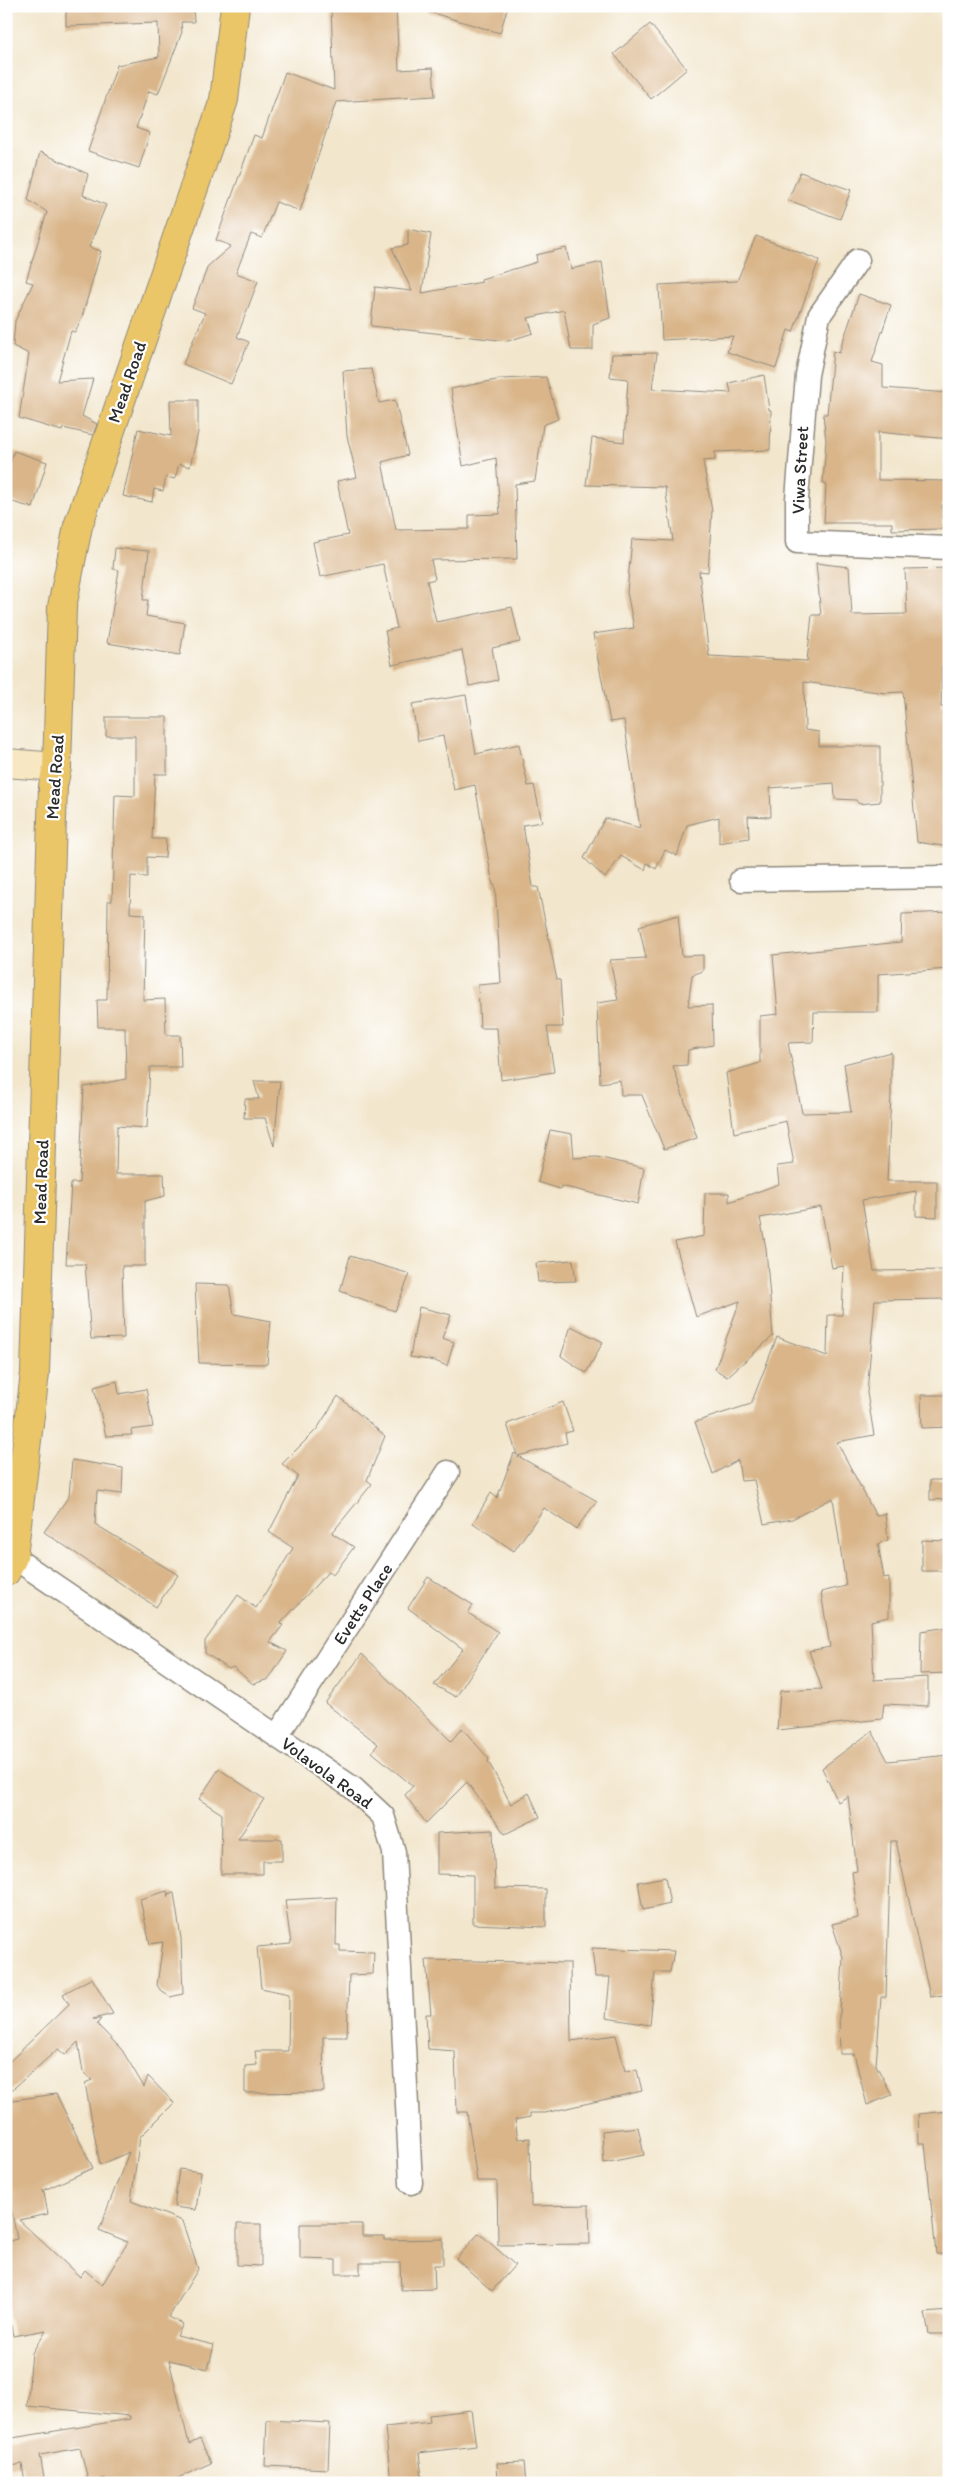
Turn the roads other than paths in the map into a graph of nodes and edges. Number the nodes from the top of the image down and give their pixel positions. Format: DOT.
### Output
graph roads {
  1 [pos="235,6"];
  2 [pos="858,260"];
  3 [pos="949,548"];
  4 [pos="6,763"];
  5 [pos="56,767"];
  6 [pos="949,877"];
  7 [pos="741,880"];
  8 [pos="448,1472"];
  9 [pos="10,1564"];
  10 [pos="277,1736"];
  11 [pos="411,2183"];
  1 -- 5 [label="main road, Mead Road"];
  2 -- 3 [label="street, Viwa Street"];
  4 -- 5 [label="main road"];
  5 -- 9 [label="main road, Mead Road"];
  6 -- 7 [label="street"];
  8 -- 10 [label="street, Evetts Place"];
  9 -- 10 [label="street, Volavola Road"];
  10 -- 11 [label="street, Volavola Road"];
}
